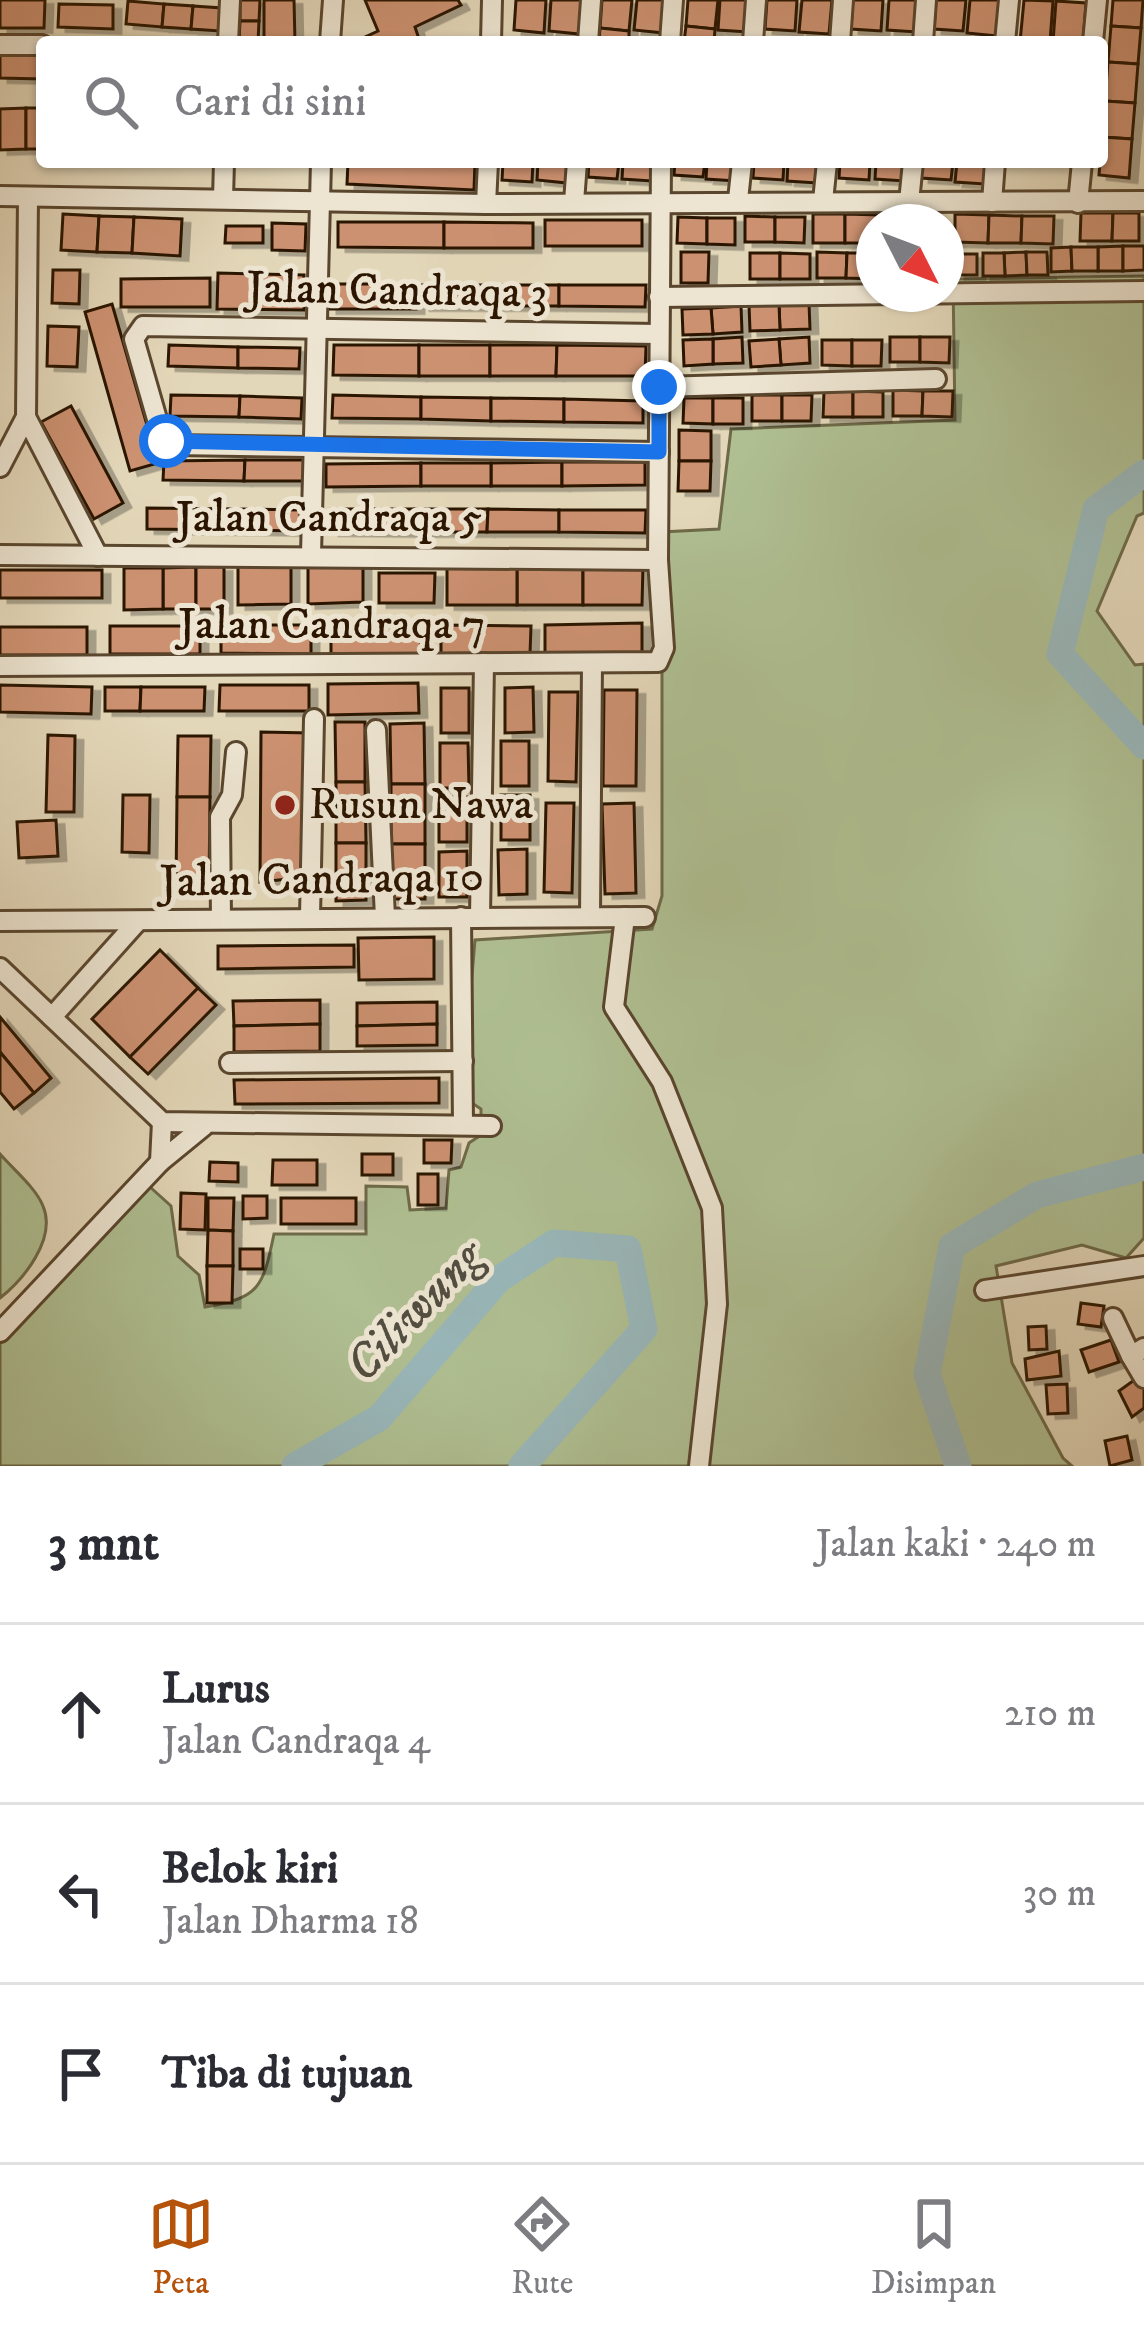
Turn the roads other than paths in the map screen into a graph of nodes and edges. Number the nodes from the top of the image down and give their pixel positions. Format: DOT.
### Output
graph roads {
  1 [pos="230,0"];
  2 [pos="333,0"];
  3 [pos="492,0"];
  4 [pos="591,0"];
  5 [pos="674,0"];
  6 [pos="756,0"];
  7 [pos="843,0"];
  8 [pos="926,0"];
  9 [pos="1009,0"];
  10 [pos="1097,0"];
  11 [pos="228,36"];
  12 [pos="330,36"];
  13 [pos="491,36"];
  14 [pos="588,36"];
  15 [pos="671,36"];
  16 [pos="753,36"];
  17 [pos="840,36"];
  18 [pos="923,36"];
  19 [pos="1006,36"];
  20 [pos="1094,36"];
  21 [pos="0,45"];
  22 [pos="36,45"];
  23 [pos="224,168"];
  24 [pos="321,168"];
  25 [pos="488,168"];
  26 [pos="577,168"];
  27 [pos="661,168"];
  28 [pos="741,168"];
  29 [pos="826,168"];
  30 [pos="912,168"];
  31 [pos="995,168"];
  32 [pos="1081,168"];
  33 [pos="0,196"];
  34 [pos="28,197"];
  35 [pos="223,198"];
  36 [pos="318,199"];
  37 [pos="738,200"];
  38 [pos="823,201"];
  39 [pos="1144,201"];
  40 [pos="574,202"];
  41 [pos="658,202"];
  42 [pos="909,202"];
  43 [pos="992,202"];
  44 [pos="1078,203"];
  45 [pos="486,204"];
  46 [pos="1144,291"];
  47 [pos="659,297"];
  48 [pos="314,328"];
  49 [pos="658,334"];
  50 [pos="936,379"];
  51 [pos="659,387"];
  52 [pos="26,417"];
  53 [pos="312,447"];
  54 [pos="659,452"];
  55 [pos="0,466"];
  56 [pos="311,554"];
  57 [pos="0,555"];
  58 [pos="98,556"];
  59 [pos="658,560"];
  60 [pos="484,663"];
  61 [pos="592,663"];
  62 [pos="0,666"];
  63 [pos="314,719"];
  64 [pos="376,730"];
  65 [pos="236,752"];
  66 [pos="590,916"];
  67 [pos="310,917"];
  68 [pos="385,917"];
  69 [pos="471,917"];
  70 [pos="221,919"];
  71 [pos="0,921"];
  72 [pos="138,921"];
  73 [pos="0,968"];
  74 [pos="52,1017"];
  75 [pos="463,1061"];
  76 [pos="230,1063"];
  77 [pos="162,1122"];
  78 [pos="463,1124"];
  79 [pos="204,1126"];
  80 [pos="491,1126"];
  81 [pos="160,1162"];
  82 [pos="1144,1266"];
  83 [pos="985,1290"];
  84 [pos="1113,1318"];
  85 [pos="0,1332"];
  86 [pos="1138,1352"];
  87 [pos="1144,1378"];
  88 [pos="699,1466"];
  1 -- 11 [label="street"];
  2 -- 12 [label="street"];
  3 -- 13 [label="street"];
  4 -- 14 [label="street"];
  5 -- 15 [label="street"];
  6 -- 16 [label="street"];
  7 -- 17 [label="street"];
  8 -- 18 [label="street"];
  9 -- 19 [label="street"];
  10 -- 20 [label="street"];
  21 -- 22 [label="street"];
  23 -- 35 [label="street"];
  24 -- 36 [label="street"];
  25 -- 45 [label="street"];
  26 -- 40 [label="street"];
  27 -- 41 [label="street"];
  28 -- 37 [label="street"];
  29 -- 38 [label="street"];
  30 -- 42 [label="street"];
  31 -- 43 [label="street"];
  32 -- 44 [label="street"];
  33 -- 34 [label="street"];
  34 -- 35 [label="street"];
  34 -- 52 [label="street"];
  35 -- 36 [label="street"];
  36 -- 45 [label="street"];
  36 -- 48 [label="street"];
  37 -- 38 [label="street"];
  37 -- 41 [label="street"];
  38 -- 42 [label="street"];
  39 -- 44 [label="street"];
  40 -- 41 [label="street"];
  40 -- 45 [label="street"];
  41 -- 47 [label="street"];
  42 -- 43 [label="street"];
  43 -- 44 [label="street"];
  46 -- 47 [label="street"];
  47 -- 49 [label="street"];
  48 -- 49 [label="street, Jalan Candraqa 3"];
  48 -- 53 [label="street"];
  48 -- 53 [label="street, Jalan Candraqa 3"];
  49 -- 51 [label="street"];
  50 -- 51 [label="street"];
  51 -- 54 [label="street"];
  52 -- 55 [label="street"];
  52 -- 58 [label="street"];
  53 -- 54 [label="street"];
  53 -- 56 [label="street"];
  54 -- 59 [label="street"];
  56 -- 58 [label="street, Jalan Candraqa 5"];
  56 -- 59 [label="street, Jalan Candraqa 5"];
  57 -- 58 [label="street, Jalan Candraqa 5"];
  59 -- 61 [label="street, Jalan Candraqa 7"];
  60 -- 61 [label="street, Jalan Candraqa 7"];
  60 -- 62 [label="street, Jalan Candraqa 7"];
  60 -- 69 [label="street"];
  61 -- 66 [label="street"];
  63 -- 67 [label="street"];
  64 -- 68 [label="street"];
  65 -- 70 [label="street"];
  66 -- 69 [label="street, Jalan Candraqa 10"];
  66 -- 88 [label="street, Jalan Candraqa 10"];
  67 -- 68 [label="street, Jalan Candraqa 10"];
  67 -- 70 [label="street, Jalan Candraqa 10"];
  68 -- 69 [label="street, Jalan Candraqa 10"];
  69 -- 75 [label="street"];
  70 -- 72 [label="street, Jalan Candraqa 10"];
  71 -- 72 [label="street, Jalan Candraqa 10"];
  72 -- 74 [label="street"];
  73 -- 74 [label="street"];
  74 -- 77 [label="street"];
  75 -- 76 [label="street"];
  75 -- 78 [label="street"];
  77 -- 79 [label="street"];
  77 -- 81 [label="street"];
  78 -- 79 [label="street"];
  78 -- 80 [label="street"];
  79 -- 81 [label="street"];
  81 -- 85 [label="street"];
  82 -- 83 [label="street"];
  84 -- 86 [label="street"];
  86 -- 87 [label="street"];
}
